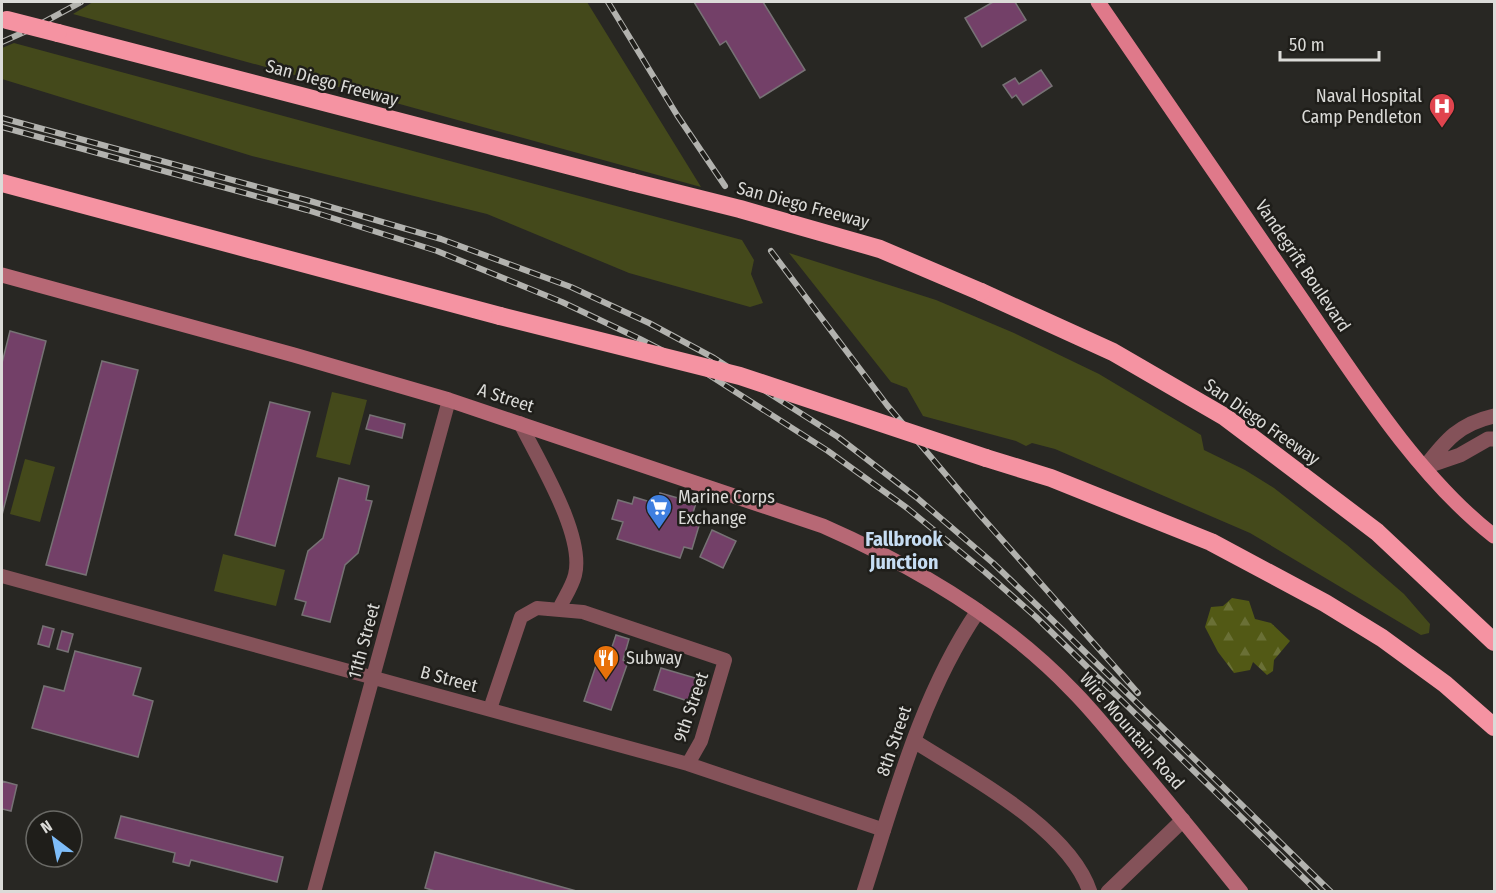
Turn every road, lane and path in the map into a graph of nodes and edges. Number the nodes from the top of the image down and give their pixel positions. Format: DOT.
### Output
graph roads {
  1 [pos="1098,2"];
  2 [pos="4,19"];
  3 [pos="2,183"];
  4 [pos="2,275"];
  5 [pos="448,400"];
  6 [pos="1494,416"];
  7 [pos="520,423"];
  8 [pos="1494,439"];
  9 [pos="1425,467"];
  10 [pos="1494,536"];
  11 [pos="2,576"];
  12 [pos="560,609"];
  13 [pos="978,611"];
  14 [pos="1494,642"];
  15 [pos="372,677"];
  16 [pos="490,709"];
  17 [pos="1494,727"];
  18 [pos="914,741"];
  19 [pos="688,764"];
  20 [pos="1183,820"];
  21 [pos="884,830"];
  22 [pos="314,891"];
  23 [pos="864,891"];
  24 [pos="1090,891"];
  25 [pos="1108,891"];
  26 [pos="1241,891"];
  1 -- 9 [label="main road, Vandegrift Boulevard"];
  2 -- 14 [label="highway, San Diego Freeway, bridge"];
  3 -- 17 [label="highway, bridge"];
  4 -- 5 [label="main road, A Street"];
  5 -- 7 [label="main road, A Street"];
  5 -- 15 [label="street, 11th Street"];
  6 -- 9 [label="street"];
  7 -- 12 [label="street"];
  7 -- 13 [label="main road, A Street"];
  8 -- 9 [label="street"];
  9 -- 10 [label="main road, Vandegrift Boulevard"];
  11 -- 15 [label="street, B Street"];
  12 -- 16 [label="street"];
  12 -- 19 [label="street, 9th Street"];
  13 -- 18 [label="street, 8th Street"];
  13 -- 20 [label="main road, Wire Mountain Road"];
  15 -- 16 [label="street, B Street"];
  15 -- 22 [label="street, 11th Street"];
  16 -- 19 [label="street, B Street"];
  18 -- 21 [label="street, 8th Street"];
  18 -- 24 [label="street"];
  19 -- 21 [label="street, B Street"];
  20 -- 25 [label="street"];
  20 -- 26 [label="main road, Wire Mountain Road"];
  21 -- 23 [label="street, 8th Street"];
}
